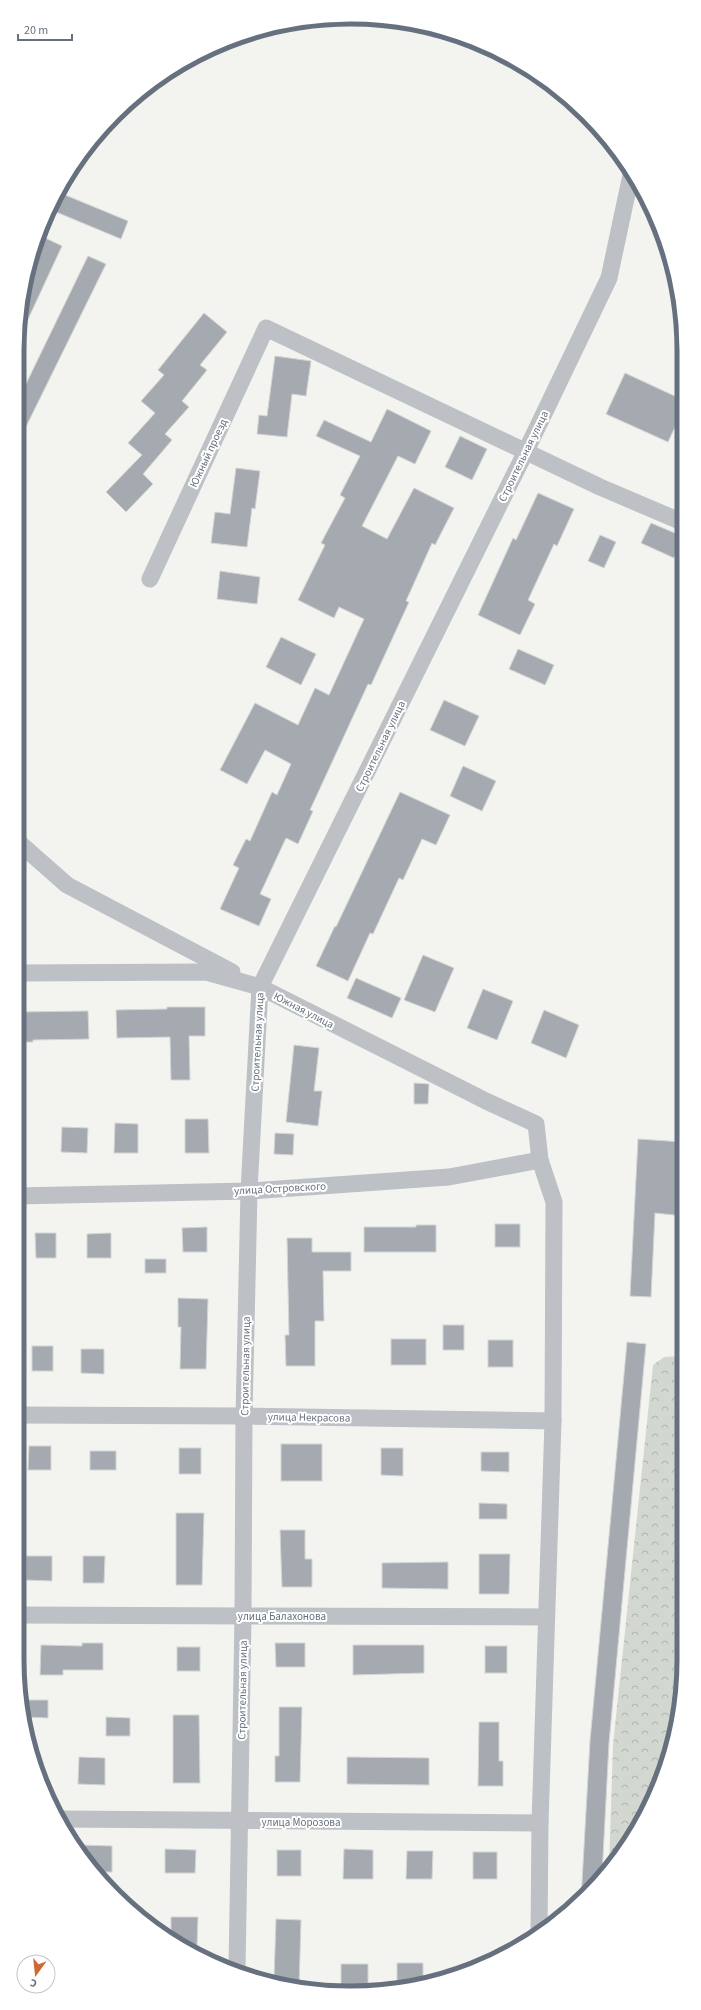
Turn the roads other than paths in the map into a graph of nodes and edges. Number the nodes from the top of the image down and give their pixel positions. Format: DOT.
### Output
graph roads {
  1 [pos="630,181"];
  2 [pos="526,451"];
  3 [pos="677,520"];
  4 [pos="150,579"];
  5 [pos="24,847"];
  6 [pos="24,973"];
  7 [pos="260,987"];
  8 [pos="540,1160"];
  9 [pos="249,1191"];
  10 [pos="24,1196"];
  11 [pos="24,1415"];
  12 [pos="244,1416"];
  13 [pos="553,1421"];
  14 [pos="24,1615"];
  15 [pos="243,1616"];
  16 [pos="546,1617"];
  17 [pos="66,1819"];
  18 [pos="240,1821"];
  19 [pos="540,1823"];
  20 [pos="539,1926"];
  21 [pos="237,1965"];
  1 -- 2 [label="street, Строительная улица"];
  2 -- 3 [label="street"];
  2 -- 4 [label="street, Южный проезд"];
  2 -- 7 [label="street, Строительная улица"];
  5 -- 7 [label="street"];
  6 -- 7 [label="street, Южная улица"];
  7 -- 8 [label="street, Южная улица"];
  7 -- 9 [label="street, Строительная улица"];
  8 -- 9 [label="street, улица Островского"];
  8 -- 13 [label="street"];
  9 -- 10 [label="street, улица Островского"];
  9 -- 12 [label="street, Строительная улица"];
  11 -- 12 [label="street, улица Некрасова"];
  12 -- 13 [label="street, улица Некрасова"];
  12 -- 15 [label="street, Строительная улица"];
  13 -- 16 [label="street"];
  14 -- 15 [label="street, улица Балахонова"];
  15 -- 16 [label="street, улица Балахонова"];
  15 -- 18 [label="street, Строительная улица"];
  16 -- 19 [label="street"];
  17 -- 18 [label="street, улица Морозова"];
  18 -- 19 [label="street, улица Морозова"];
  18 -- 21 [label="street, Строительная улица"];
  19 -- 20 [label="street"];
}
